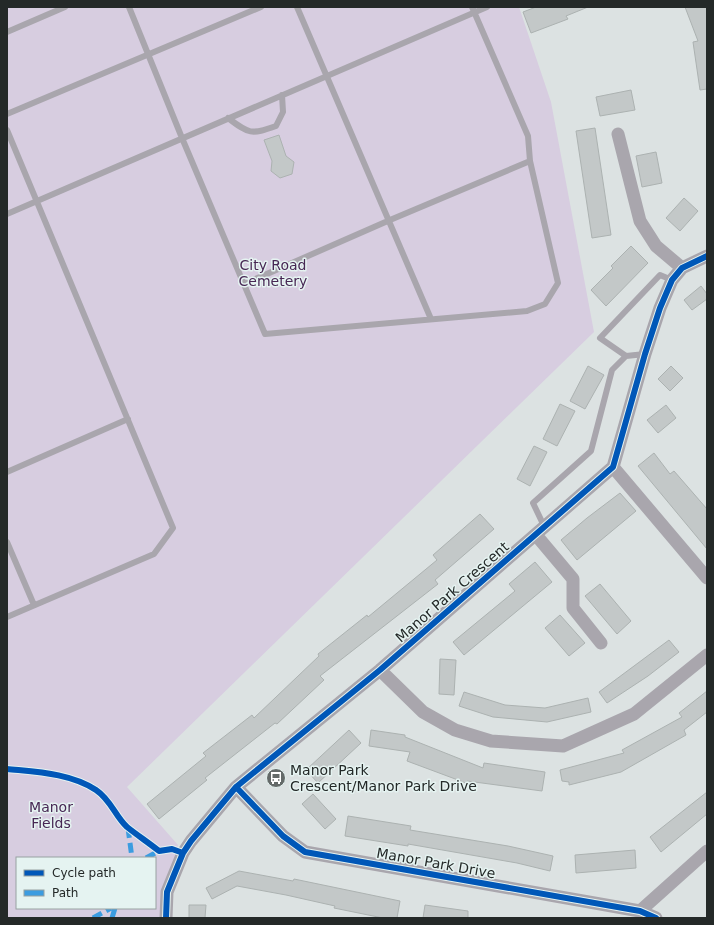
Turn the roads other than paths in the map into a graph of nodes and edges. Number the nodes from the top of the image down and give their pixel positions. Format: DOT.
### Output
graph roads {
  1 [pos="65,7"];
  2 [pos="129,7"];
  3 [pos="261,7"];
  4 [pos="297,7"];
  5 [pos="487,7"];
  6 [pos="473,9"];
  7 [pos="7,32"];
  8 [pos="148,54"];
  9 [pos="326,75"];
  10 [pos="282,95"];
  11 [pos="7,114"];
  12 [pos="228,118"];
  13 [pos="7,130"];
  14 [pos="618,134"];
  15 [pos="182,138"];
  16 [pos="530,161"];
  17 [pos="37,200"];
  18 [pos="7,214"];
  19 [pos="390,220"];
  20 [pos="707,256"];
  21 [pos="682,268"];
  22 [pos="672,280"];
  23 [pos="244,284"];
  24 [pos="431,319"];
  25 [pos="645,354"];
  26 [pos="626,356"];
  27 [pos="128,419"];
  28 [pos="613,467"];
  29 [pos="7,472"];
  30 [pos="540,530"];
  31 [pos="7,542"];
  32 [pos="707,578"];
  33 [pos="34,605"];
  34 [pos="7,617"];
  35 [pos="601,643"];
  36 [pos="707,655"];
  37 [pos="380,670"];
  38 [pos="236,787"];
  39 [pos="707,851"];
  40 [pos="640,911"];
  41 [pos="166,918"];
  42 [pos="656,918"];
  1 -- 7 [label="lane"];
  2 -- 8 [label="lane"];
  3 -- 8 [label="lane"];
  4 -- 9 [label="lane"];
  5 -- 6 [label="lane"];
  6 -- 9 [label="lane"];
  6 -- 16 [label="lane"];
  8 -- 11 [label="lane"];
  8 -- 15 [label="lane"];
  9 -- 10 [label="lane"];
  9 -- 19 [label="lane"];
  10 -- 12 [label="lane"];
  10 -- 12 [label="lane"];
  12 -- 15 [label="lane"];
  13 -- 17 [label="lane"];
  14 -- 21 [label="street"];
  15 -- 17 [label="lane"];
  15 -- 23 [label="lane"];
  16 -- 19 [label="lane"];
  16 -- 24 [label="lane"];
  17 -- 18 [label="lane"];
  17 -- 27 [label="lane"];
  19 -- 23 [label="lane"];
  19 -- 24 [label="lane"];
  20 -- 21 [label="street"];
  21 -- 22 [label="street"];
  22 -- 25 [label="street"];
  22 -- 26 [label="lane"];
  23 -- 24 [label="lane"];
  25 -- 26 [label="lane"];
  25 -- 28 [label="street"];
  26 -- 30 [label="lane"];
  27 -- 29 [label="lane"];
  27 -- 33 [label="lane"];
  28 -- 30 [label="street, Manor Park Crescent"];
  28 -- 32 [label="street"];
  30 -- 35 [label="street"];
  30 -- 37 [label="street, Manor Park Crescent"];
  31 -- 33 [label="lane"];
  33 -- 34 [label="lane"];
  36 -- 37 [label="street"];
  37 -- 38 [label="street, Manor Park Crescent"];
  38 -- 40 [label="street, Manor Park Drive"];
  38 -- 41 [label="street, Manor Park Crescent"];
  39 -- 40 [label="street"];
  40 -- 42 [label="street, Manor Park Drive"];
}
